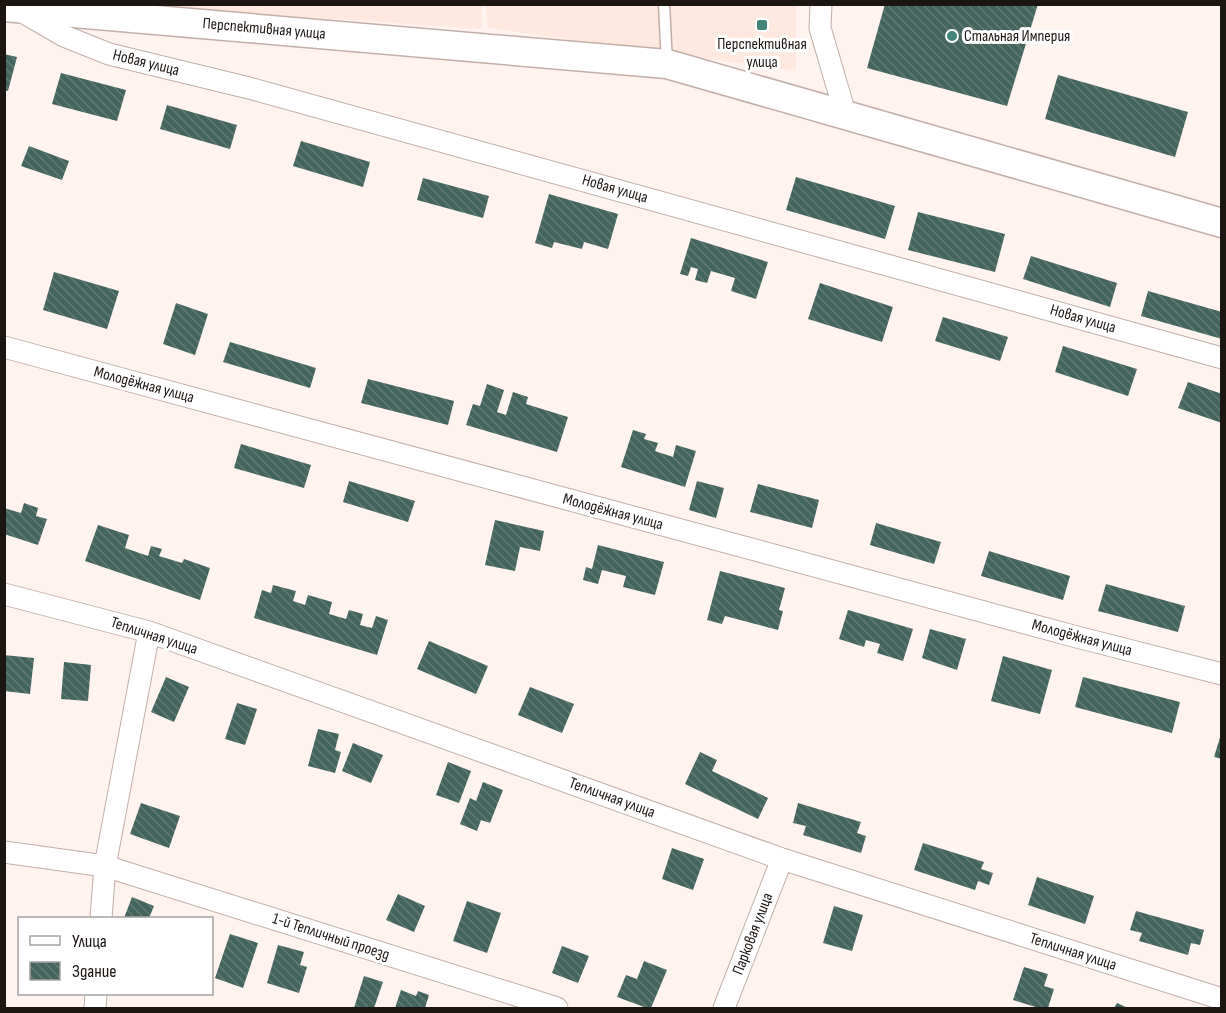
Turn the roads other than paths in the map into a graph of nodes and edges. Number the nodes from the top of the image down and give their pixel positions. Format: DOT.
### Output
graph roads {
  1 [pos="664,4"];
  2 [pos="820,4"];
  3 [pos="9,7"];
  4 [pos="127,11"];
  5 [pos="667,64"];
  6 [pos="845,113"];
  7 [pos="1221,223"];
  8 [pos="4,347"];
  9 [pos="1221,358"];
  10 [pos="4,594"];
  11 [pos="148,632"];
  12 [pos="1221,674"];
  13 [pos="4,852"];
  14 [pos="782,859"];
  15 [pos="105,866"];
  16 [pos="101,917"];
  17 [pos="1221,999"];
  18 [pos="557,1008"];
  19 [pos="724,1008"];
  1 -- 5 [label="lane"];
  2 -- 6 [label="street"];
  3 -- 4 [label="street, Перспективная улица"];
  3 -- 9 [label="street, Новая улица"];
  4 -- 5 [label="street, Перспективная улица"];
  5 -- 6 [label="street, Перспективная улица"];
  6 -- 7 [label="street, Перспективная улица"];
  8 -- 12 [label="street, Молодёжная улица"];
  10 -- 11 [label="street, Тепличная улица"];
  11 -- 14 [label="street, Тепличная улица"];
  11 -- 15 [label="street"];
  13 -- 15 [label="street, 1-й Тепличный проезд"];
  14 -- 17 [label="street, Тепличная улица"];
  14 -- 19 [label="street, Парковая улица"];
  15 -- 16 [label="street"];
  15 -- 18 [label="street, 1-й Тепличный проезд"];
}
